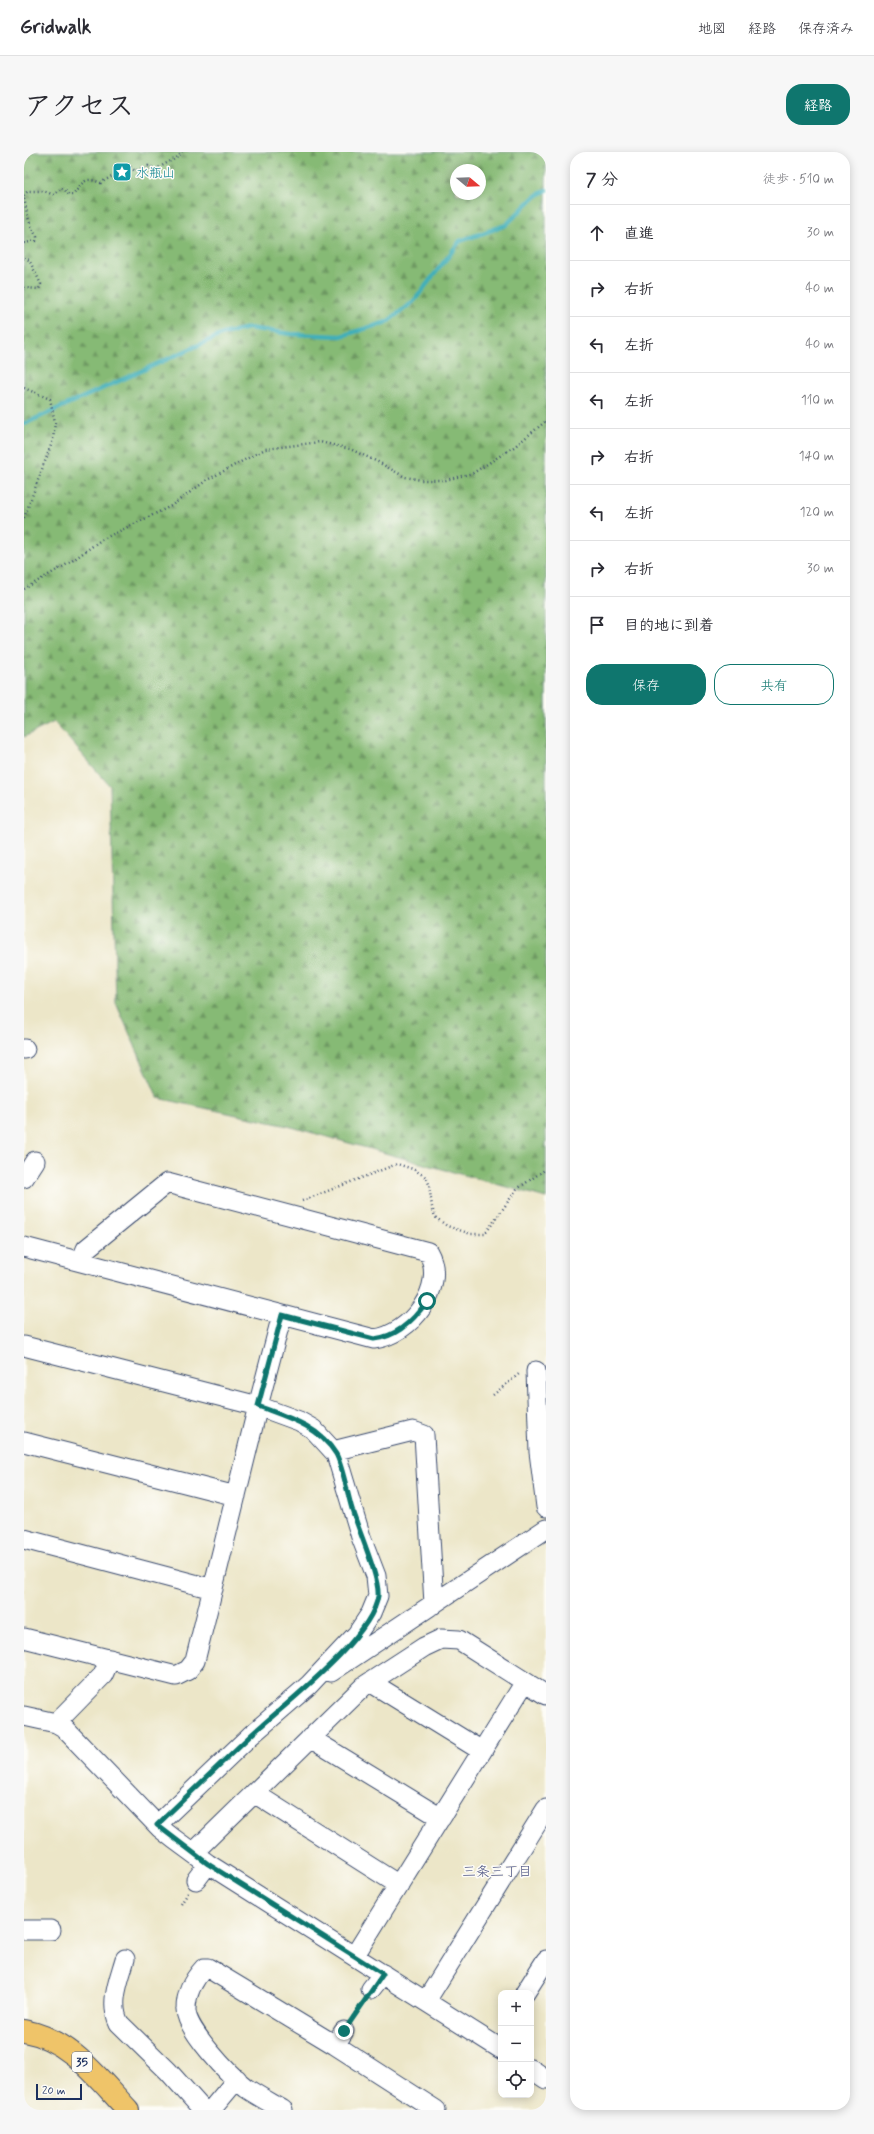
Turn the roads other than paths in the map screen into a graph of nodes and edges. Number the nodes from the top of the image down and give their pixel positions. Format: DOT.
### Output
graph roads {
  1 [pos="35,1161"];
  2 [pos="24,1178"];
  3 [pos="24,1247"];
  4 [pos="81,1261"];
  5 [pos="282,1315"];
  6 [pos="24,1346"];
  7 [pos="536,1371"];
  8 [pos="258,1406"];
  9 [pos="24,1442"];
  10 [pos="333,1451"];
  11 [pos="236,1496"];
  12 [pos="546,1507"];
  13 [pos="546,1529"];
  14 [pos="24,1539"];
  15 [pos="213,1589"];
  16 [pos="434,1604"];
  17 [pos="24,1638"];
  18 [pos="110,1659"];
  19 [pos="370,1682"];
  20 [pos="525,1682"];
  21 [pos="309,1685"];
  22 [pos="546,1695"];
  23 [pos="24,1716"];
  24 [pos="56,1723"];
  25 [pos="310,1738"];
  26 [pos="482,1751"];
  27 [pos="254,1793"];
  28 [pos="546,1809"];
  29 [pos="441,1818"];
  30 [pos="157,1825"];
  31 [pos="194,1852"];
  32 [pos="208,1864"];
  33 [pos="196,1880"];
  34 [pos="399,1885"];
  35 [pos="24,1930"];
  36 [pos="51,1930"];
  37 [pos="355,1955"];
  38 [pos="125,1959"];
  39 [pos="546,1960"];
  40 [pos="383,1974"];
  41 [pos="372,1988"];
  42 [pos="527,1990"];
  43 [pos="426,2001"];
  44 [pos="24,2031"];
  45 [pos="498,2041"];
  46 [pos="534,2071"];
  47 [pos="237,2079"];
  48 [pos="546,2079"];
  49 [pos="128,2110"];
  50 [pos="203,2110"];
  51 [pos="210,2110"];
  52 [pos="283,2110"];
  53 [pos="436,2110"];
  1 -- 2 [label="street"];
  3 -- 4 [label="street"];
  4 -- 5 [label="street"];
  4 -- 5 [label="street"];
  5 -- 8 [label="street"];
  6 -- 8 [label="street"];
  7 -- 12 [label="street"];
  8 -- 10 [label="street"];
  8 -- 11 [label="street"];
  9 -- 11 [label="street"];
  10 -- 16 [label="street"];
  10 -- 21 [label="street"];
  11 -- 15 [label="street"];
  13 -- 16 [label="street"];
  14 -- 15 [label="street"];
  15 -- 18 [label="street"];
  16 -- 21 [label="street"];
  17 -- 18 [label="street"];
  18 -- 24 [label="street"];
  19 -- 20 [label="street"];
  19 -- 25 [label="street"];
  19 -- 26 [label="street"];
  20 -- 22 [label="street"];
  20 -- 26 [label="street"];
  21 -- 30 [label="street"];
  23 -- 24 [label="street"];
  24 -- 30 [label="street"];
  25 -- 27 [label="street"];
  25 -- 29 [label="street"];
  26 -- 29 [label="street"];
  27 -- 31 [label="street"];
  27 -- 34 [label="street"];
  28 -- 43 [label="street"];
  29 -- 34 [label="street"];
  30 -- 31 [label="street"];
  31 -- 32 [label="street"];
  32 -- 33 [label="street"];
  32 -- 37 [label="street"];
  34 -- 37 [label="street"];
  35 -- 36 [label="street"];
  37 -- 40 [label="street"];
  38 -- 50 [label="street"];
  39 -- 42 [label="street"];
  40 -- 41 [label="street"];
  40 -- 43 [label="street"];
  43 -- 45 [label="street"];
  44 -- 49 [label="main road, 35"];
  46 -- 48 [label="street"];
  47 -- 51 [label="street"];
  47 -- 52 [label="street"];
  47 -- 53 [label="street"];
}
